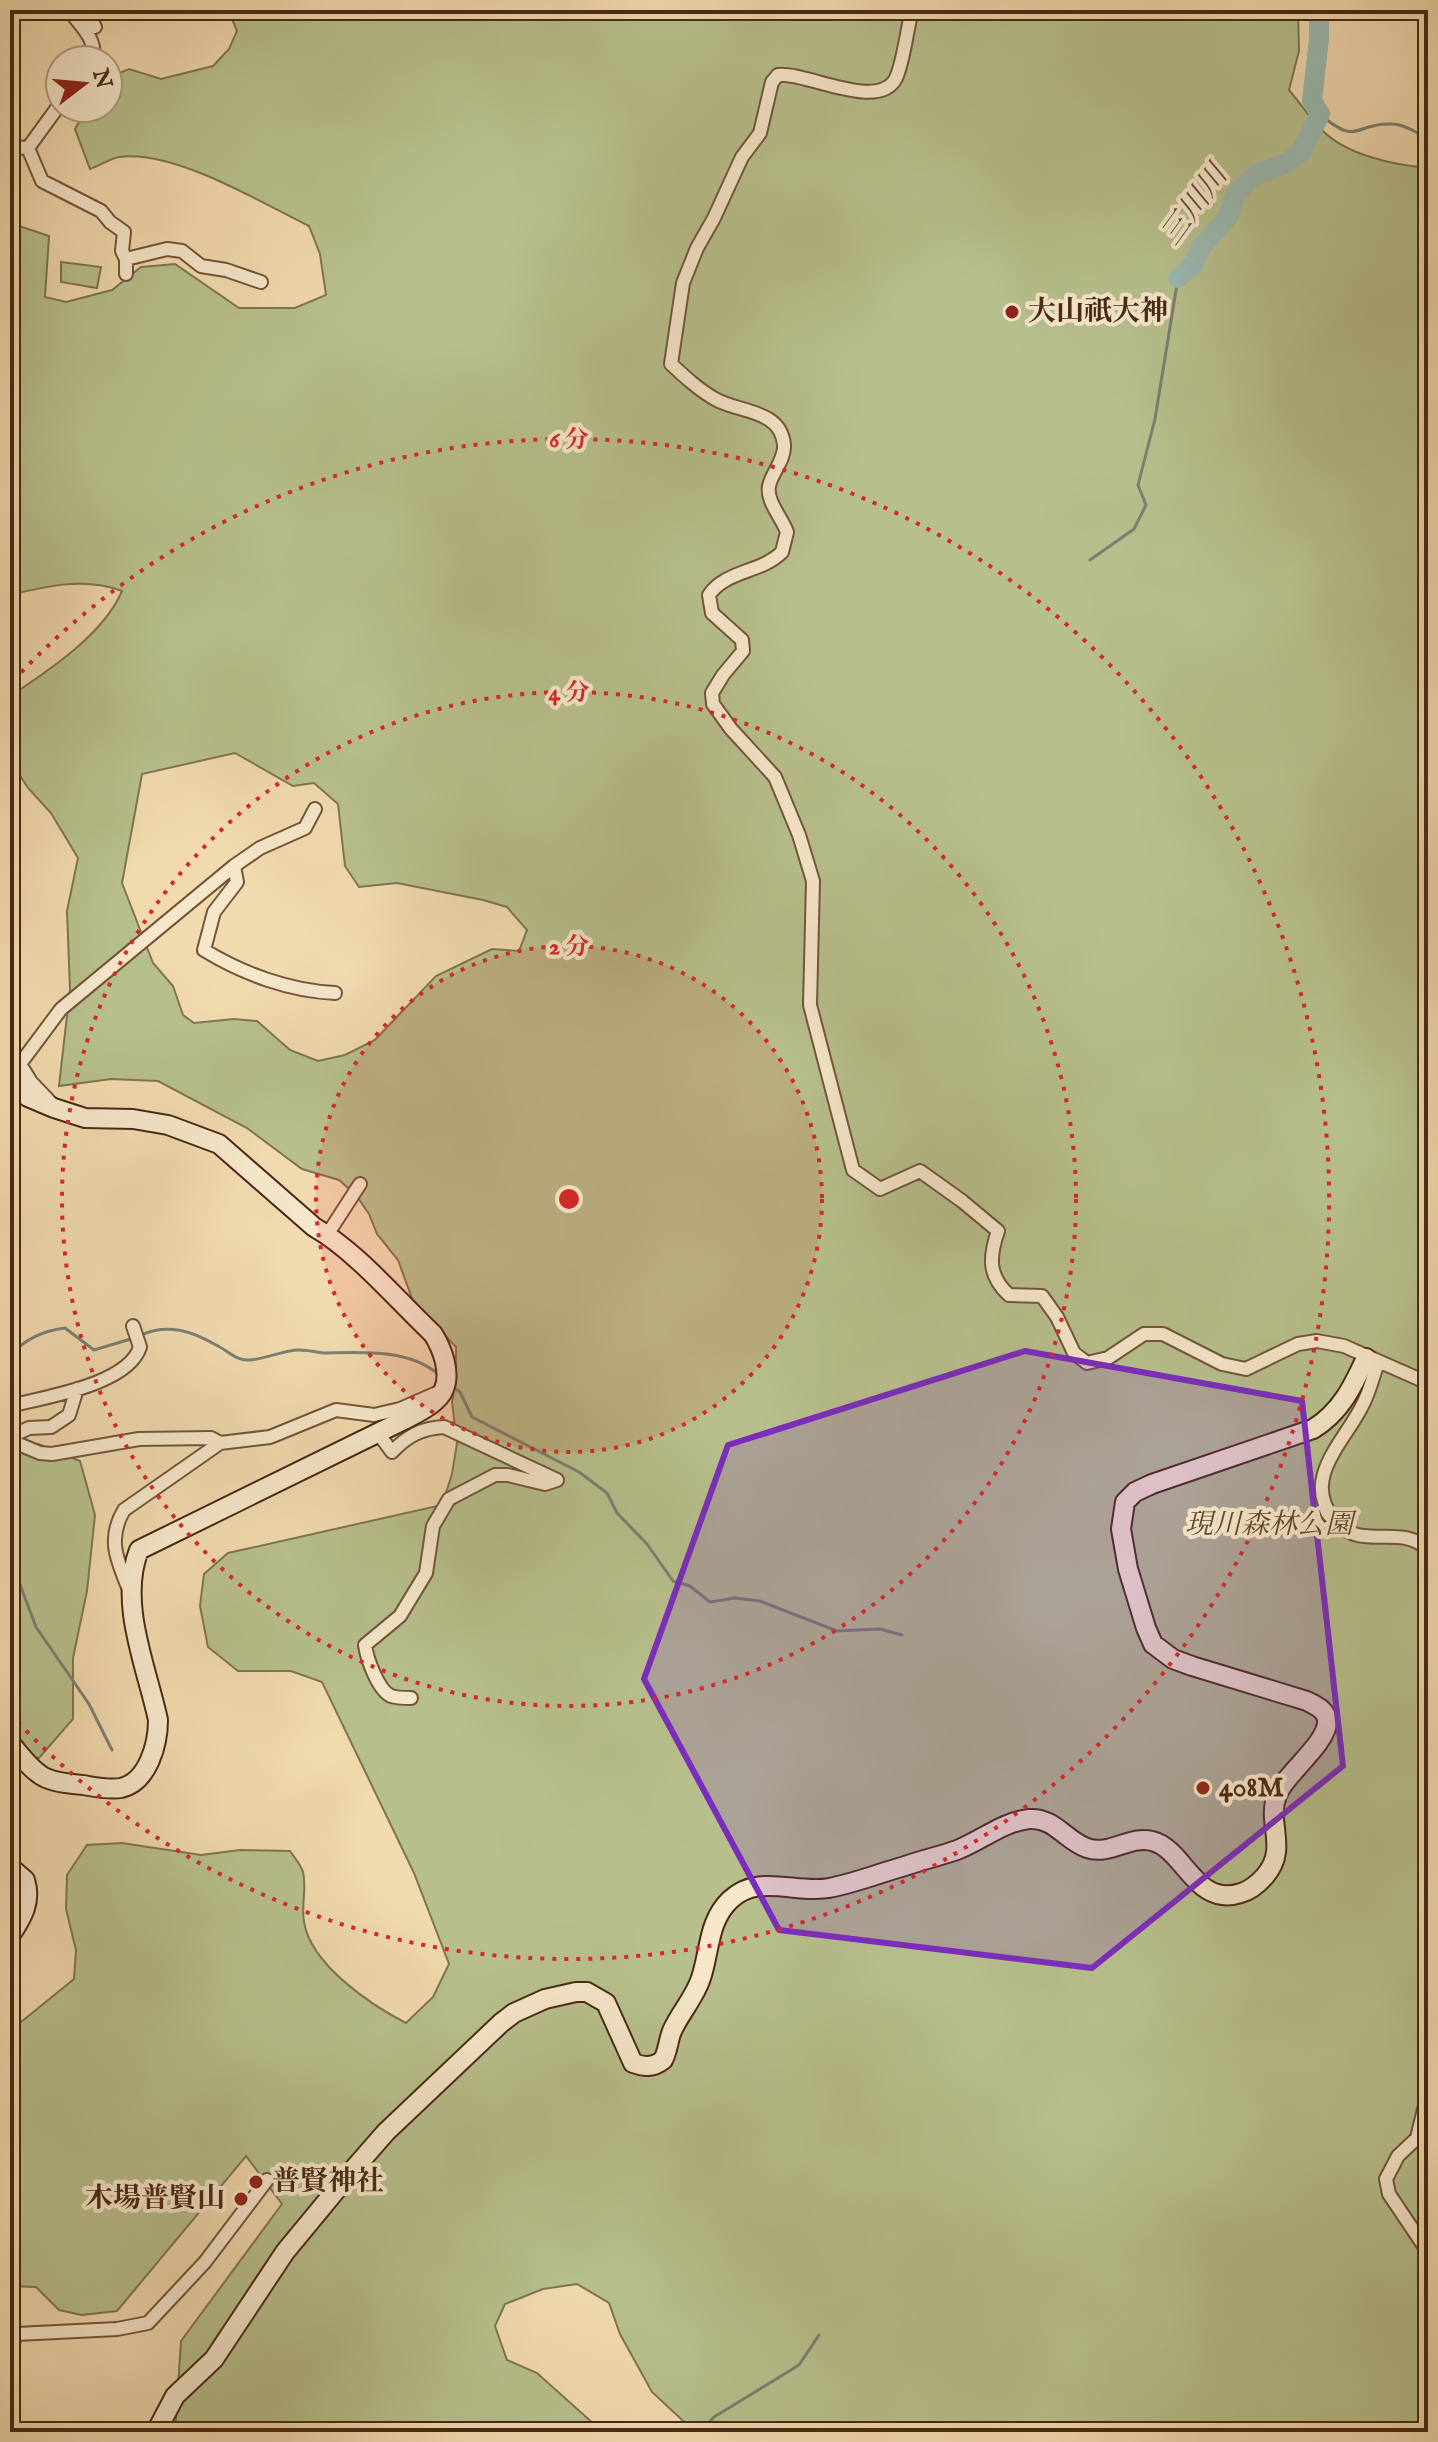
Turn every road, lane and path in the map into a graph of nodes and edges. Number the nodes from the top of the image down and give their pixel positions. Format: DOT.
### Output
graph roads {
  1 [pos="69,10"];
  2 [pos="86,10"];
  3 [pos="912,10"];
  4 [pos="95,27"];
  5 [pos="93,44"];
  6 [pos="45,124"];
  7 [pos="10,147"];
  8 [pos="28,148"];
  9 [pos="126,259"];
  10 [pos="126,274"];
  11 [pos="261,282"];
  12 [pos="315,809"];
  13 [pos="234,866"];
  14 [pos="335,993"];
  15 [pos="10,1078"];
  16 [pos="54,1108"];
  17 [pos="360,1184"];
  18 [pos="327,1235"];
  19 [pos="136,1333"];
  20 [pos="1372,1360"];
  21 [pos="1428,1383"];
  22 [pos="77,1389"];
  23 [pos="444,1389"];
  24 [pos="10,1406"];
  25 [pos="378,1433"];
  26 [pos="220,1443"];
  27 [pos="1428,1550"];
  28 [pos="132,1599"];
  29 [pos="411,1698"];
  30 [pos="10,1743"];
  31 [pos="10,1867"];
  32 [pos="10,1936"];
  33 [pos="1428,2093"];
  34 [pos="267,2180"];
  35 [pos="1428,2252"];
  36 [pos="13,2334"];
  37 [pos="10,2348"];
  38 [pos="156,2432"];
  1 -- 5 [label="street"];
  2 -- 4 [label="street"];
  3 -- 20 [label="street"];
  6 -- 8 [label="street"];
  7 -- 8 [label="street"];
  8 -- 9 [label="street"];
  9 -- 10 [label="street"];
  9 -- 11 [label="street"];
  12 -- 13 [label="street"];
  13 -- 14 [label="street"];
  13 -- 16 [label="street"];
  15 -- 16 [label="street"];
  16 -- 18 [label="street"];
  17 -- 18 [label="street"];
  18 -- 23 [label="street"];
  19 -- 22 [label="street"];
  20 -- 21 [label="street"];
  20 -- 27 [label="street"];
  20 -- 38 [label="street"];
  22 -- 24 [label="street"];
  22 -- 26 [label="street"];
  23 -- 25 [label="street"];
  23 -- 26 [label="street"];
  25 -- 28 [label="street"];
  25 -- 29 [label="street"];
  26 -- 28 [label="street"];
  28 -- 30 [label="street"];
  31 -- 32 [label="street"];
  33 -- 35 [label="street"];
  34 -- 36 [label="street"];
  36 -- 37 [label="street"];
}
